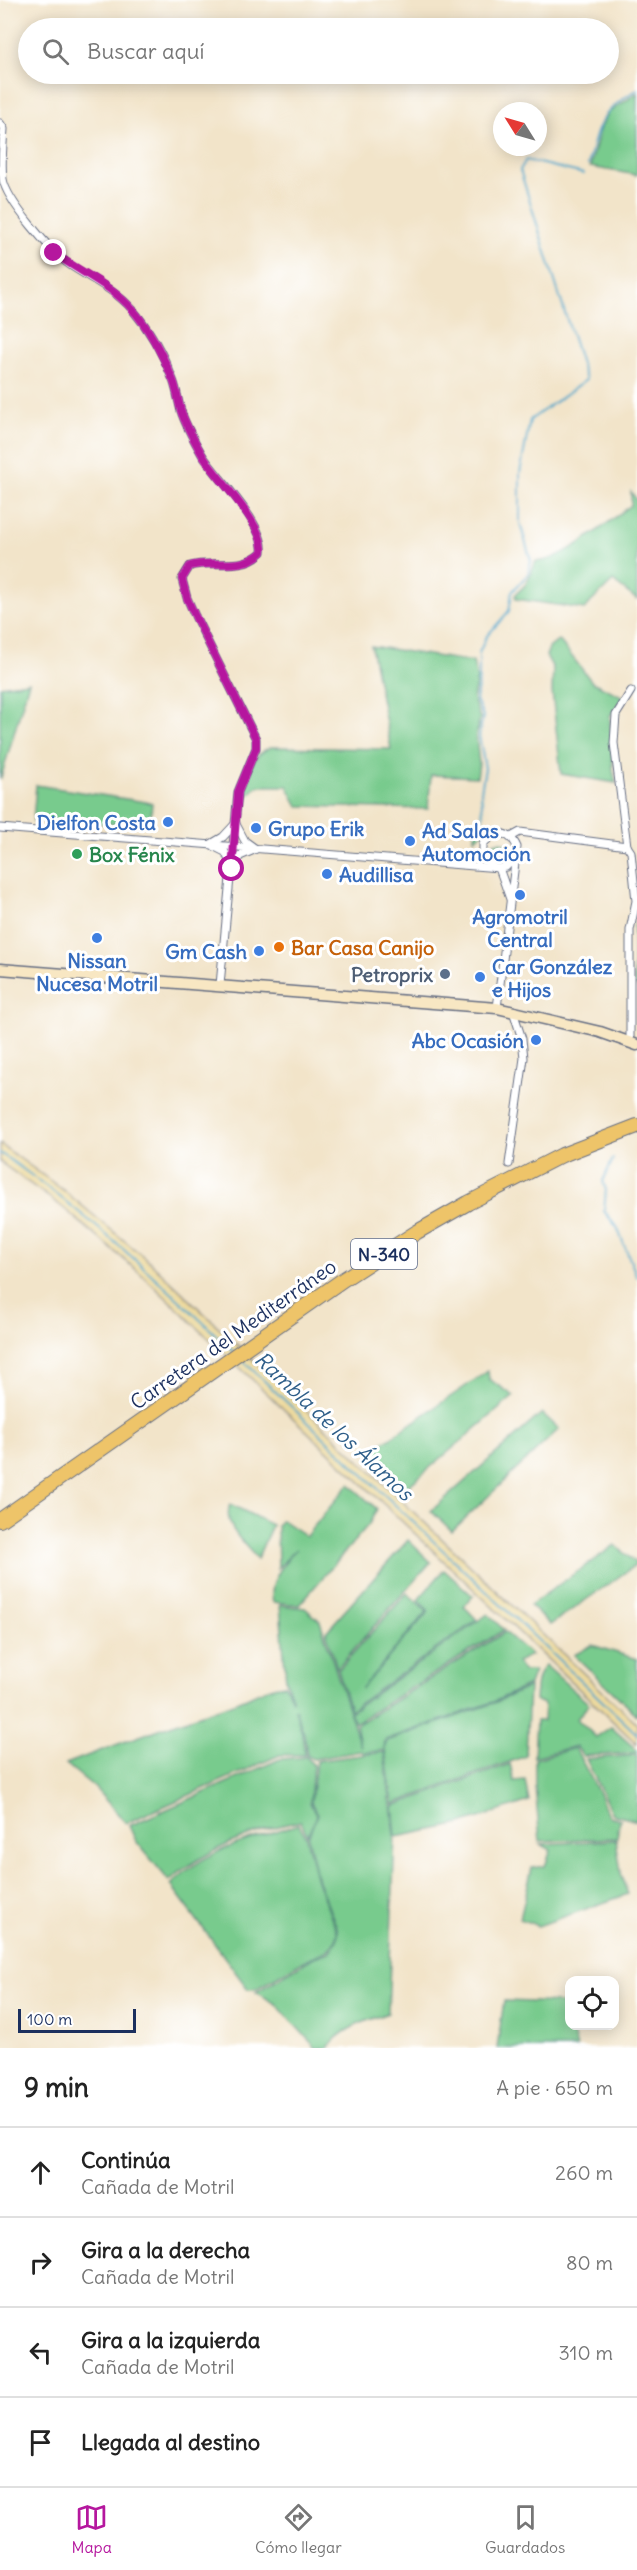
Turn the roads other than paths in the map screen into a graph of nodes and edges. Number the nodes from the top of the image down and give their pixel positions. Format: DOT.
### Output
graph roads {
  1 [pos="0,123"];
  2 [pos="631,691"];
  3 [pos="236,823"];
  4 [pos="0,828"];
  5 [pos="511,837"];
  6 [pos="209,845"];
  7 [pos="627,846"];
  8 [pos="234,847"];
  9 [pos="256,849"];
  10 [pos="483,857"];
  11 [pos="516,857"];
  12 [pos="469,864"];
  13 [pos="497,868"];
  14 [pos="232,869"];
  15 [pos="511,901"];
  16 [pos="637,901"];
  17 [pos="0,969"];
  18 [pos="220,985"];
  19 [pos="497,1008"];
  20 [pos="513,1011"];
  21 [pos="634,1044"];
  22 [pos="637,1126"];
  23 [pos="637,1136"];
  24 [pos="510,1164"];
  25 [pos="526,1173"];
  26 [pos="0,1520"];
  1 -- 3 [label="street"];
  2 -- 7 [label="street"];
  3 -- 6 [label="street"];
  3 -- 8 [label="street"];
  3 -- 9 [label="street"];
  4 -- 6 [label="street"];
  5 -- 7 [label="street"];
  5 -- 10 [label="street"];
  5 -- 11 [label="street"];
  6 -- 8 [label="street"];
  6 -- 14 [label="street"];
  7 -- 16 [label="street"];
  8 -- 9 [label="street"];
  8 -- 14 [label="street"];
  9 -- 12 [label="street"];
  9 -- 14 [label="street"];
  10 -- 12 [label="street"];
  10 -- 13 [label="street"];
  11 -- 13 [label="street"];
  11 -- 15 [label="street"];
  12 -- 13 [label="street"];
  13 -- 15 [label="street"];
  14 -- 18 [label="street"];
  15 -- 19 [label="street"];
  16 -- 21 [label="street"];
  17 -- 18 [label="main road"];
  18 -- 19 [label="main road"];
  19 -- 20 [label="main road"];
  20 -- 21 [label="main road"];
  20 -- 24 [label="street"];
  22 -- 25 [label="highway, Carretera del Mediterráneo / N-340"];
  23 -- 25 [label="highway, Carretera del Mediterráneo / N-340"];
  25 -- 26 [label="highway, Carretera del Mediterráneo / N-340"];
}
